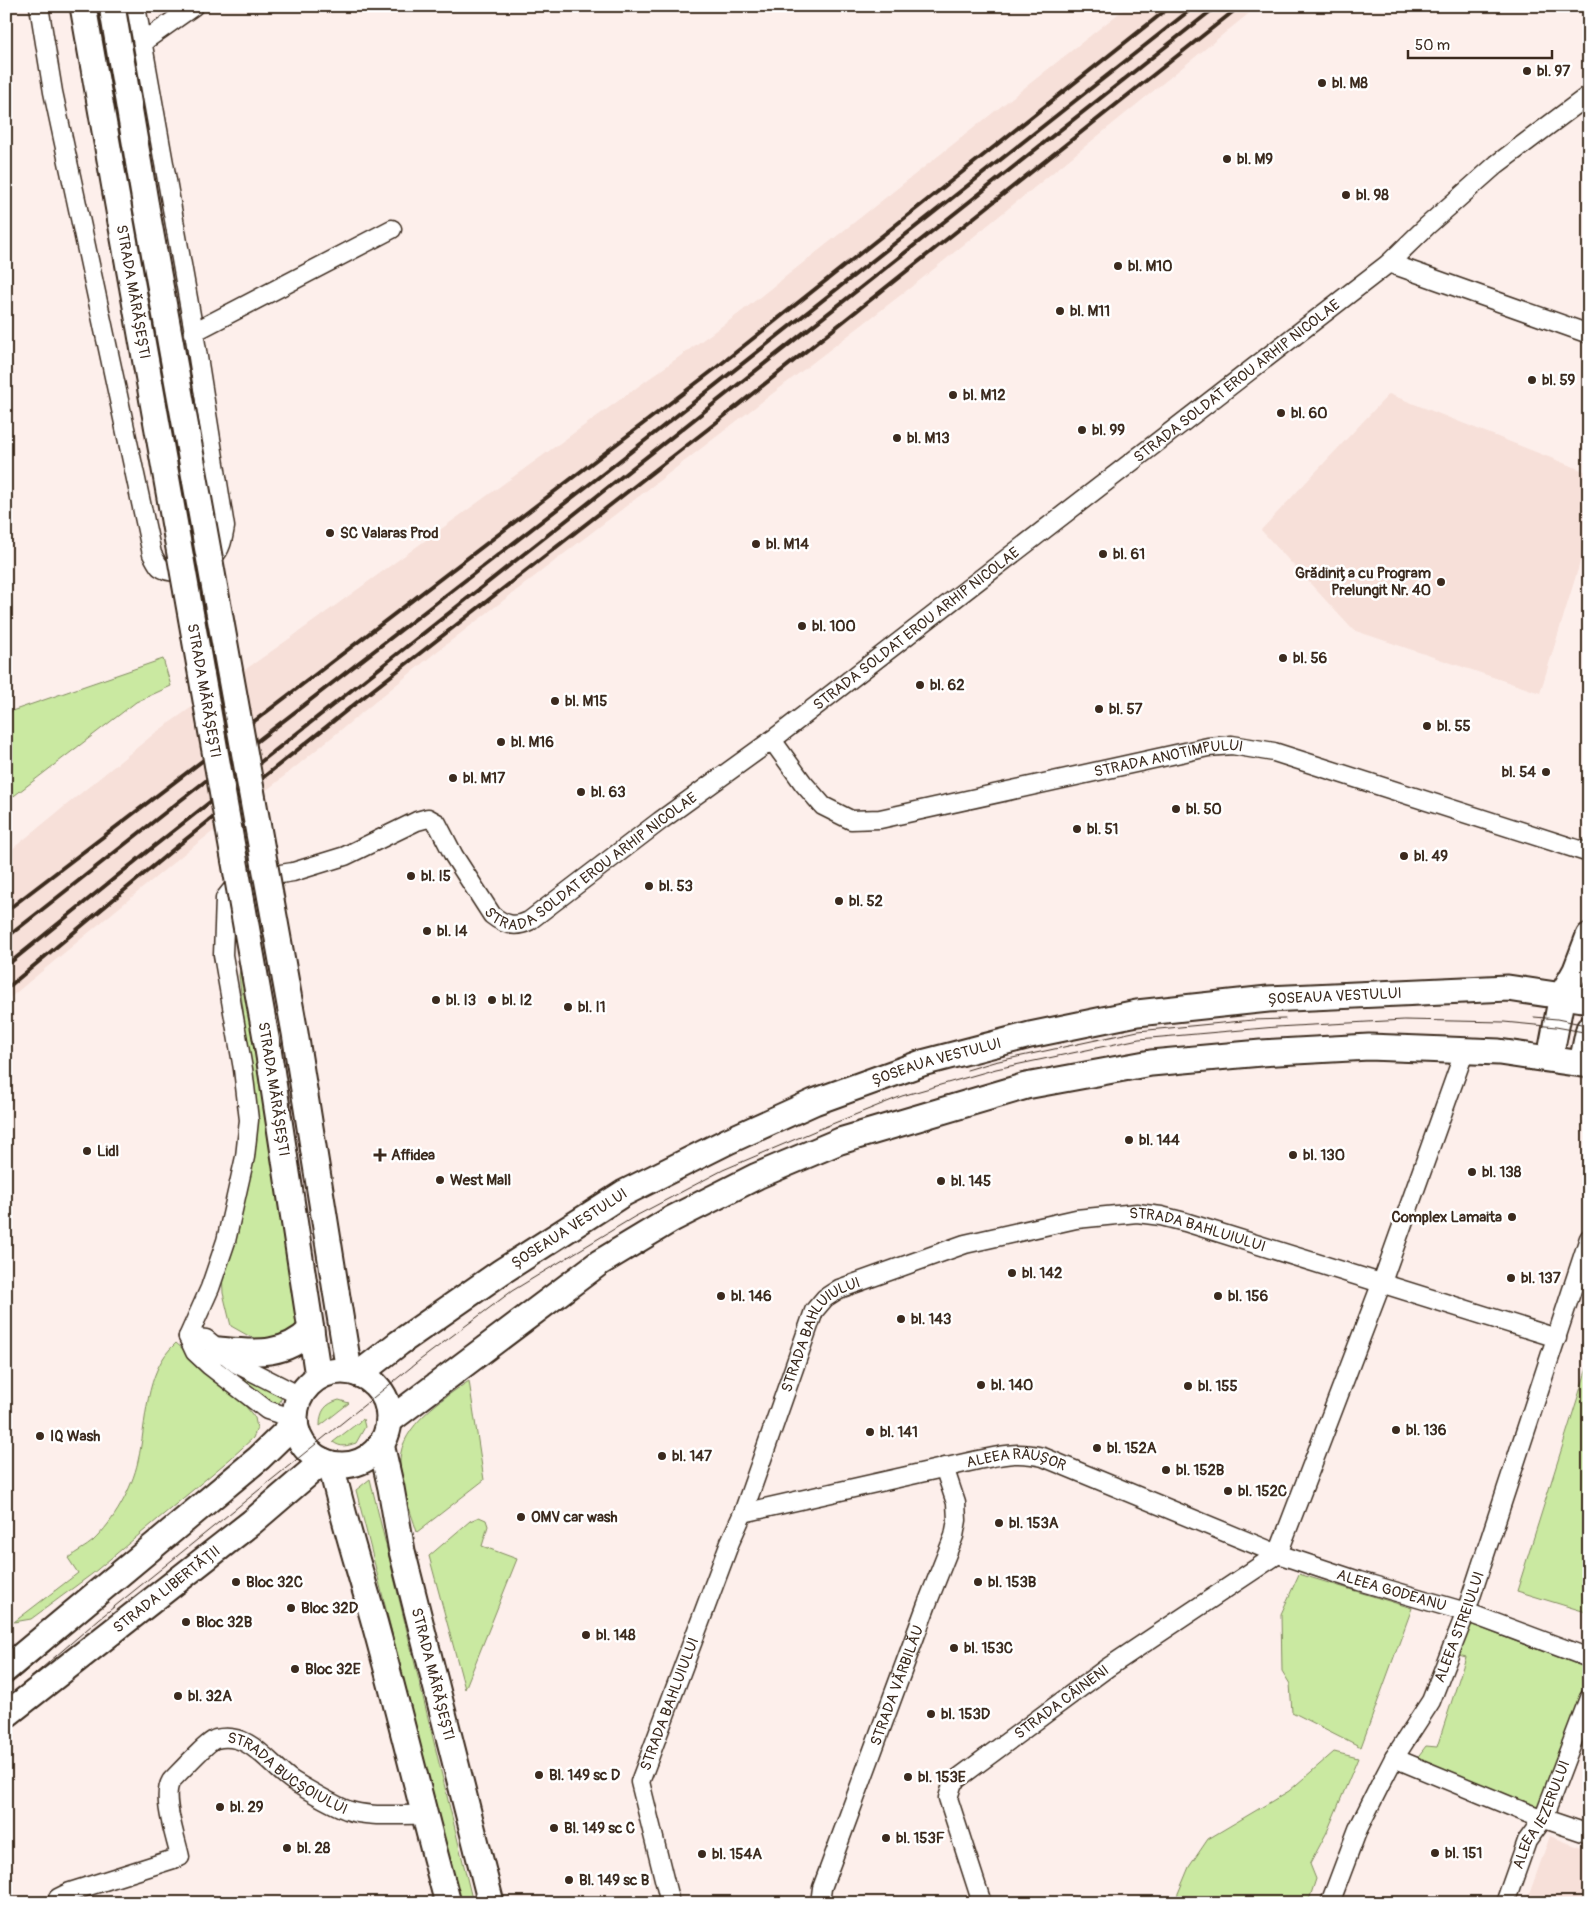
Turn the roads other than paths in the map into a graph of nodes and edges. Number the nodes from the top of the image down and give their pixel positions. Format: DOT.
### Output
graph roads {
  1 [pos="39,6"];
  2 [pos="83,6"];
  3 [pos="112,6"];
  4 [pos="136,6"];
  5 [pos="194,6"];
  6 [pos="143,42"];
  7 [pos="1589,95"];
  8 [pos="392,229"];
  9 [pos="1389,263"];
  10 [pos="194,332"];
  11 [pos="1589,334"];
  12 [pos="772,740"];
  13 [pos="1589,853"];
  14 [pos="1589,936"];
  15 [pos="1562,994"];
  16 [pos="1589,1000"];
  17 [pos="1589,1029"];
  18 [pos="1466,1050"];
  19 [pos="1550,1058"];
  20 [pos="1585,1064"];
  21 [pos="1589,1238"];
  22 [pos="1382,1282"];
  23 [pos="311,1330"];
  24 [pos="188,1337"];
  25 [pos="1557,1338"];
  26 [pos="219,1350"];
  27 [pos="354,1372"];
  28 [pos="318,1376"];
  29 [pos="296,1413"];
  30 [pos="385,1432"];
  31 [pos="327,1463"];
  32 [pos="944,1467"];
  33 [pos="743,1513"];
  34 [pos="1278,1554"];
  35 [pos="1466,1612"];
  36 [pos="1589,1658"];
  37 [pos="6,1670"];
  38 [pos="1589,1698"];
  39 [pos="6,1715"];
  40 [pos="1394,1758"];
  41 [pos="424,1815"];
  42 [pos="1543,1819"];
  43 [pos="1589,1834"];
  44 [pos="56,1903"];
  45 [pos="448,1903"];
  46 [pos="491,1903"];
  47 [pos="670,1903"];
  48 [pos="820,1903"];
  49 [pos="982,1903"];
  50 [pos="1330,1903"];
  51 [pos="1504,1903"];
  1 -- 10 [label="street"];
  2 -- 23 [label="main road, STRADA MĂRĂȘEȘTI, bridge"];
  3 -- 27 [label="main road, STRADA MĂRĂȘEȘTI, bridge"];
  4 -- 6 [label="street"];
  5 -- 6 [label="street"];
  6 -- 10 [label="street"];
  7 -- 9 [label="street, STRADA SOLDAT EROU ARHIP NICOLAE"];
  8 -- 10 [label="street"];
  9 -- 11 [label="street"];
  9 -- 12 [label="street, STRADA SOLDAT EROU ARHIP NICOLAE"];
  12 -- 13 [label="street, STRADA ANOTIMPULUI"];
  12 -- 24 [label="street, STRADA SOLDAT EROU ARHIP NICOLAE"];
  14 -- 15 [label="main road"];
  15 -- 16 [label="main road, ȘOSEAUA VESTULUI"];
  15 -- 19 [label="main road"];
  15 -- 27 [label="main road, ȘOSEAUA VESTULUI"];
  17 -- 20 [label="main road"];
  18 -- 19 [label="main road"];
  18 -- 22 [label="street"];
  18 -- 30 [label="main road"];
  19 -- 20 [label="main road"];
  21 -- 25 [label="street, ALEEA STREIULUI"];
  22 -- 25 [label="street"];
  22 -- 33 [label="street, STRADA BAHLUIULUI"];
  22 -- 34 [label="street"];
  23 -- 26 [label="main road"];
  23 -- 28 [label="main road, STRADA MĂRĂȘEȘTI"];
  24 -- 26 [label="street"];
  24 -- 29 [label="street"];
  25 -- 35 [label="street, ALEEA STREIULUI"];
  26 -- 29 [label="street"];
  27 -- 28 [label="main road"];
  27 -- 30 [label="main road"];
  28 -- 29 [label="main road"];
  29 -- 31 [label="main road"];
  29 -- 37 [label="main road"];
  30 -- 31 [label="main road"];
  30 -- 46 [label="main road, STRADA MĂRĂȘEȘTI"];
  31 -- 39 [label="main road, STRADA LIBERTĂȚII"];
  31 -- 41 [label="main road"];
  32 -- 33 [label="street, ALEEA RÂUȘOR"];
  32 -- 34 [label="street, ALEEA RÂUȘOR"];
  32 -- 48 [label="street, STRADA VĂRBILĂU"];
  33 -- 47 [label="street, STRADA BAHLUIULUI"];
  34 -- 35 [label="street, ALEEA GODEANU"];
  34 -- 49 [label="street, STRADA CÂINENI"];
  35 -- 36 [label="street, ALEEA GODEANU"];
  35 -- 40 [label="street, ALEEA STREIULUI"];
  38 -- 42 [label="street, ALEEA IEZERULUI"];
  40 -- 42 [label="street"];
  40 -- 50 [label="street, ALEEA STREIULUI"];
  41 -- 44 [label="street, STRADA BUCȘOIULUI"];
  41 -- 45 [label="main road"];
  42 -- 43 [label="street"];
  42 -- 51 [label="street, ALEEA IEZERULUI"];
}
